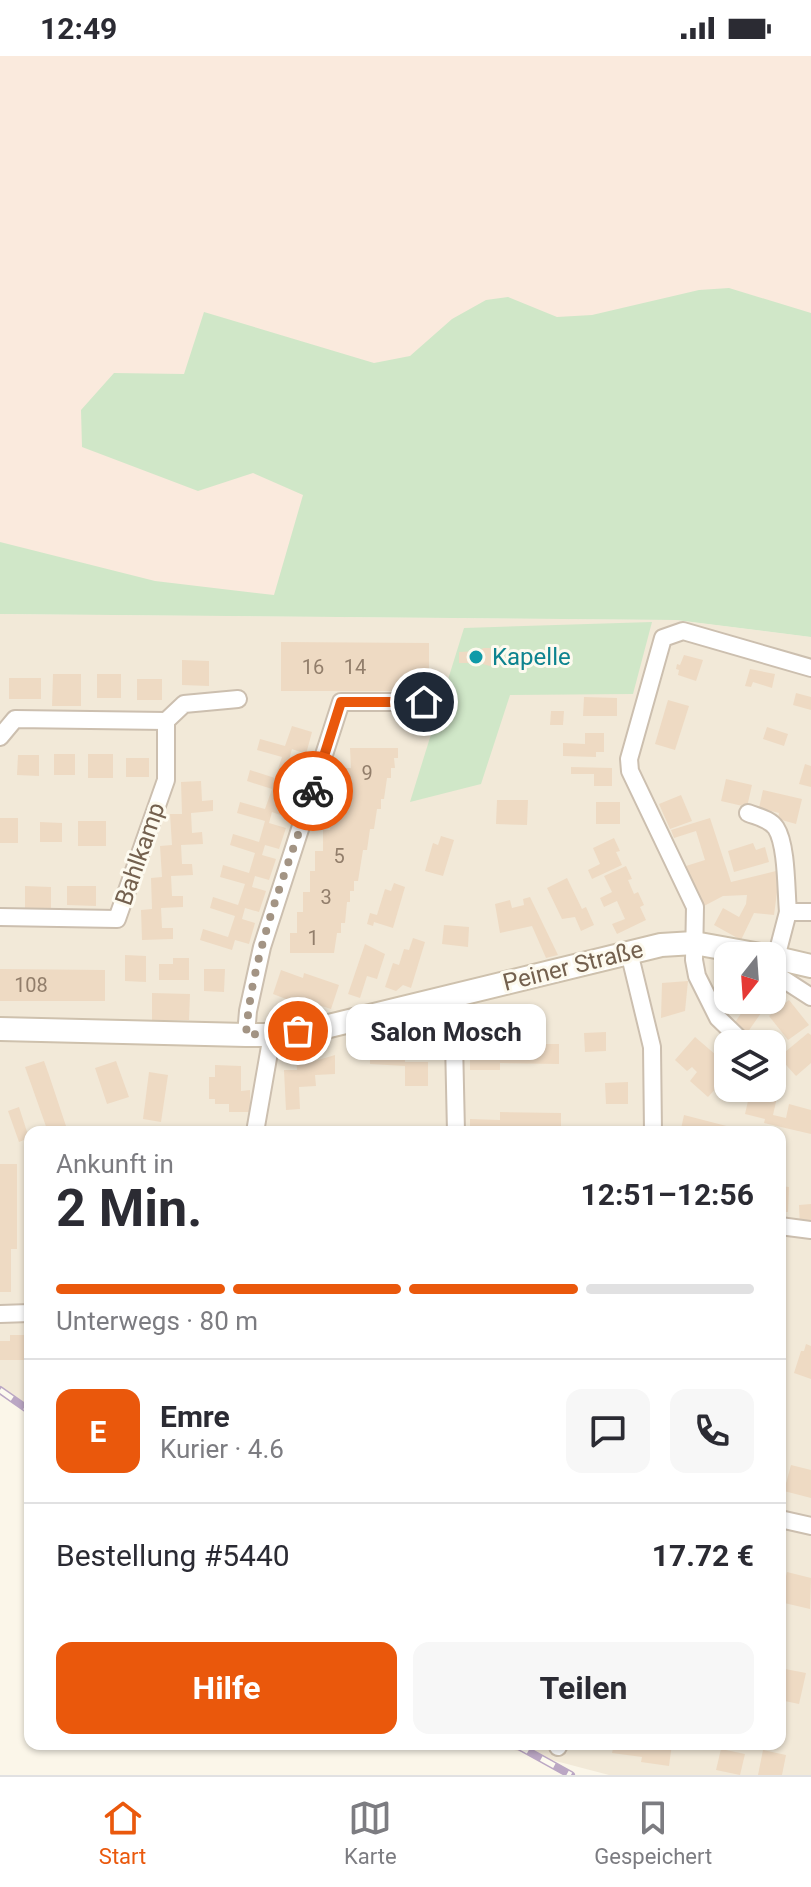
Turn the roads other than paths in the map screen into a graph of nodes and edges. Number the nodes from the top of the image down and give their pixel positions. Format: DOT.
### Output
graph roads {
  1 [pos="811,668"];
  2 [pos="238,699"];
  3 [pos="424,702"];
  4 [pos="166,721"];
  5 [pos="0,737"];
  6 [pos="748,813"];
  7 [pos="788,912"];
  8 [pos="811,912"];
  9 [pos="0,917"];
  10 [pos="777,942"];
  11 [pos="694,943"];
  12 [pos="714,947"];
  13 [pos="629,952"];
  14 [pos="786,960"];
  15 [pos="811,966"];
  16 [pos="786,981"];
  17 [pos="453,996"];
  18 [pos="811,997"];
  19 [pos="0,1029"];
  20 [pos="731,1030"];
  21 [pos="246,1035"];
  22 [pos="272,1035"];
  23 [pos="256,1126"];
  24 [pos="456,1126"];
  25 [pos="653,1126"];
  26 [pos="786,1227"];
  27 [pos="811,1230"];
  28 [pos="24,1313"];
  29 [pos="0,1314"];
  30 [pos="786,1520"];
  31 [pos="811,1526"];
  1 -- 11 [label="street"];
  2 -- 4 [label="street"];
  3 -- 21 [label="street"];
  4 -- 5 [label="street"];
  4 -- 9 [label="street, Bahlkamp"];
  6 -- 7 [label="street"];
  7 -- 8 [label="street"];
  7 -- 10 [label="street"];
  11 -- 12 [label="main road, Peiner Straße"];
  11 -- 13 [label="main road, Peiner Straße"];
  11 -- 20 [label="street"];
  13 -- 17 [label="main road, Peiner Straße"];
  13 -- 25 [label="street"];
  14 -- 15 [label="main road, Peiner Straße"];
  16 -- 18 [label="street"];
  17 -- 22 [label="main road, Peiner Straße"];
  17 -- 24 [label="street"];
  19 -- 21 [label="main road, Peiner Straße"];
  21 -- 22 [label="main road, Peiner Straße"];
  22 -- 23 [label="street"];
  26 -- 27 [label="street"];
  28 -- 29 [label="street"];
  30 -- 31 [label="street"];
}
